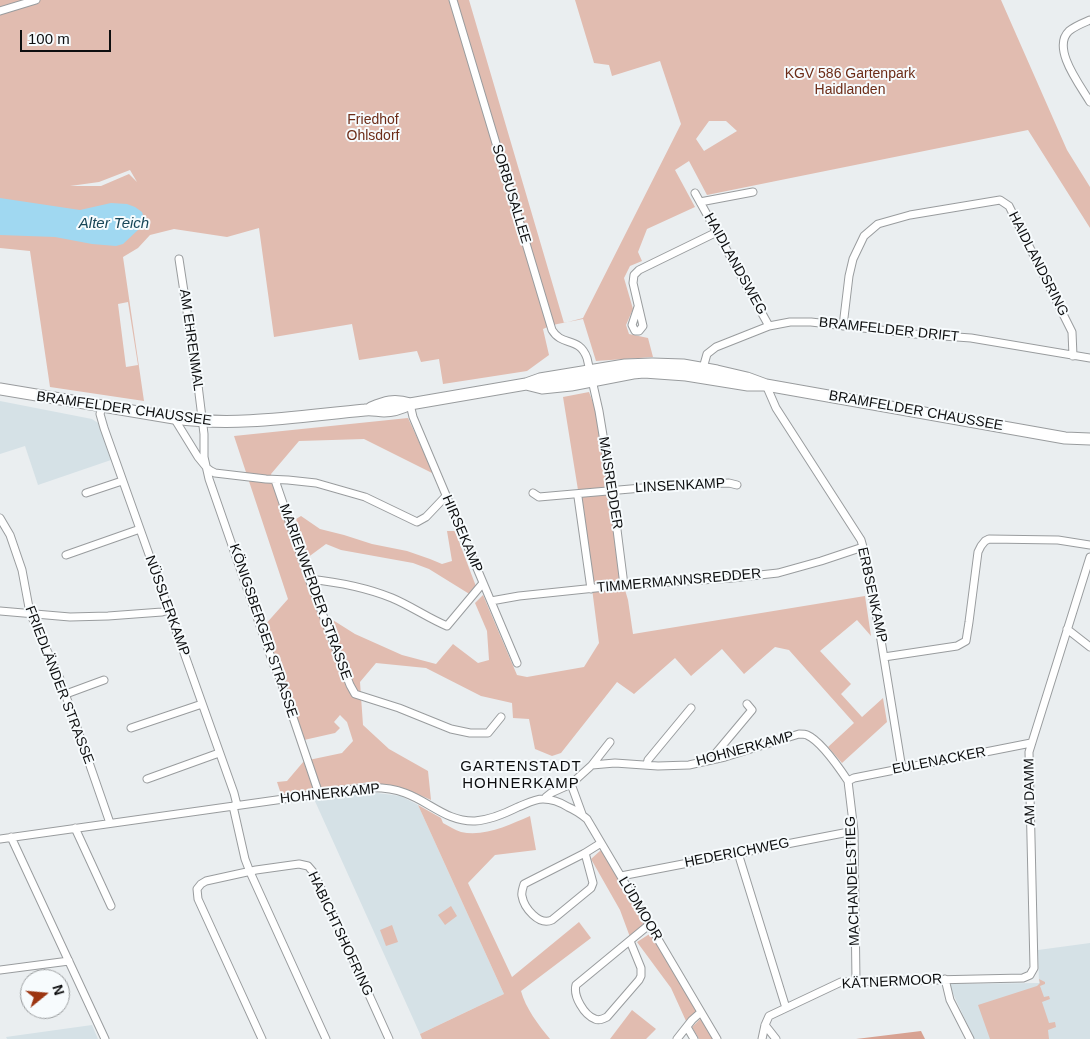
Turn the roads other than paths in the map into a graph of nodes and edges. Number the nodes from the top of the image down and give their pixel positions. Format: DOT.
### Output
graph roads {
  1 [pos="36,0"];
  2 [pos="453,0"];
  3 [pos="0,11"];
  4 [pos="1090,20"];
  5 [pos="1090,102"];
  6 [pos="753,192"];
  7 [pos="696,193"];
  8 [pos="700,202"];
  9 [pos="717,232"];
  10 [pos="179,259"];
  11 [pos="638,307"];
  12 [pos="769,326"];
  13 [pos="843,326"];
  14 [pos="1073,356"];
  15 [pos="1090,358"];
  16 [pos="702,373"];
  17 [pos="591,376"];
  18 [pos="766,385"];
  19 [pos="0,389"];
  20 [pos="410,404"];
  21 [pos="102,407"];
  22 [pos="174,418"];
  23 [pos="202,422"];
  24 [pos="1065,438"];
  25 [pos="1090,439"];
  26 [pos="1090,447"];
  27 [pos="207,468"];
  28 [pos="122,480"];
  29 [pos="275,480"];
  30 [pos="737,485"];
  31 [pos="612,490"];
  32 [pos="86,493"];
  33 [pos="533,493"];
  34 [pos="446,496"];
  35 [pos="578,497"];
  36 [pos="0,518"];
  37 [pos="140,529"];
  38 [pos="1090,545"];
  39 [pos="863,547"];
  40 [pos="66,555"];
  41 [pos="1090,557"];
  42 [pos="309,579"];
  43 [pos="483,583"];
  44 [pos="624,585"];
  45 [pos="590,589"];
  46 [pos="491,601"];
  47 [pos="168,610"];
  48 [pos="0,611"];
  49 [pos="30,613"];
  50 [pos="1067,629"];
  51 [pos="1090,646"];
  52 [pos="884,658"];
  53 [pos="517,663"];
  54 [pos="104,680"];
  55 [pos="66,694"];
  56 [pos="202,704"];
  57 [pos="747,704"];
  58 [pos="691,708"];
  59 [pos="501,717"];
  60 [pos="131,728"];
  61 [pos="610,742"];
  62 [pos="1031,743"];
  63 [pos="219,753"];
  64 [pos="717,759"];
  65 [pos="592,765"];
  66 [pos="646,765"];
  67 [pos="902,769"];
  68 [pos="147,779"];
  69 [pos="848,781"];
  70 [pos="571,784"];
  71 [pos="319,794"];
  72 [pos="545,799"];
  73 [pos="235,806"];
  74 [pos="582,815"];
  75 [pos="110,823"];
  76 [pos="75,828"];
  77 [pos="854,831"];
  78 [pos="11,837"];
  79 [pos="0,839"];
  80 [pos="601,843"];
  81 [pos="585,853"];
  82 [pos="738,853"];
  83 [pos="250,872"];
  84 [pos="621,876"];
  85 [pos="110,906"];
  86 [pos="650,924"];
  87 [pos="630,941"];
  88 [pos="69,961"];
  89 [pos="0,970"];
  90 [pos="1030,975"];
  91 [pos="945,979"];
  92 [pos="856,981"];
  93 [pos="786,1008"];
  94 [pos="701,1012"];
  95 [pos="765,1025"];
  96 [pos="687,1027"];
  97 [pos="105,1039"];
  98 [pos="262,1039"];
  99 [pos="326,1039"];
  100 [pos="389,1039"];
  101 [pos="677,1039"];
  102 [pos="694,1039"];
  103 [pos="717,1039"];
  104 [pos="762,1039"];
  105 [pos="776,1039"];
  106 [pos="970,1039"];
  1 -- 3 [label="street"];
  2 -- 17 [label="street, SORBUSALLEE"];
  4 -- 5 [label="street"];
  6 -- 8 [label="street, HAIDLANDSWEG"];
  7 -- 8 [label="street, HAIDLANDSWEG"];
  8 -- 9 [label="street, HAIDLANDSWEG"];
  9 -- 11 [label="street"];
  9 -- 12 [label="street, HAIDLANDSWEG"];
  10 -- 23 [label="street, AM EHRENMAL"];
  12 -- 13 [label="street, BRAMFELDER DRIFT"];
  12 -- 16 [label="street, BRAMFELDER DRIFT"];
  13 -- 14 [label="street, BRAMFELDER DRIFT"];
  13 -- 14 [label="street, HAIDLANDSRING"];
  14 -- 15 [label="street, BRAMFELDER DRIFT"];
  16 -- 17 [label="main road, BRAMFELDER CHAUSSEE"];
  16 -- 18 [label="main road, BRAMFELDER CHAUSSEE"];
  17 -- 20 [label="main road, BRAMFELDER CHAUSSEE"];
  17 -- 31 [label="street, MAISREDDER"];
  18 -- 24 [label="main road, BRAMFELDER CHAUSSEE"];
  18 -- 39 [label="street, ERBSENKAMP"];
  19 -- 21 [label="main road, BRAMFELDER CHAUSSEE"];
  20 -- 23 [label="main road, BRAMFELDER CHAUSSEE"];
  20 -- 34 [label="street, HIRSEKAMP"];
  21 -- 22 [label="main road, BRAMFELDER CHAUSSEE"];
  21 -- 28 [label="street, NÜSSLERKAMP"];
  22 -- 23 [label="main road, BRAMFELDER CHAUSSEE"];
  22 -- 27 [label="street, KÖNIGSBERGER STRASSE"];
  23 -- 27 [label="street, KÖNIGSBERGER STRASSE"];
  24 -- 25 [label="main road, BRAMFELDER CHAUSSEE"];
  24 -- 26 [label="main road, BRAMFELDER CHAUSSEE"];
  27 -- 29 [label="street"];
  27 -- 71 [label="street, KÖNIGSBERGER STRASSE"];
  28 -- 32 [label="street"];
  28 -- 37 [label="street, NÜSSLERKAMP"];
  29 -- 34 [label="street"];
  29 -- 42 [label="street, MARIENWERDER STRASSE"];
  30 -- 31 [label="street, LINSENKAMP"];
  31 -- 33 [label="street, LINSENKAMP"];
  31 -- 44 [label="street, MAISREDDER"];
  34 -- 43 [label="street, HIRSEKAMP"];
  35 -- 45 [label="street"];
  36 -- 49 [label="street, FRIEDLÄNDER STRASSE"];
  37 -- 40 [label="street"];
  37 -- 47 [label="street, NÜSSLERKAMP"];
  38 -- 52 [label="street"];
  39 -- 44 [label="street, TIMMERMANNSREDDER"];
  39 -- 52 [label="street, ERBSENKAMP"];
  41 -- 50 [label="street, AM DAMM"];
  42 -- 43 [label="street"];
  42 -- 59 [label="street, MARIENWERDER STRASSE"];
  43 -- 46 [label="street, HIRSEKAMP"];
  44 -- 45 [label="street, TIMMERMANNSREDDER"];
  45 -- 46 [label="street, TIMMERMANNSREDDER"];
  46 -- 53 [label="street, HIRSEKAMP"];
  47 -- 49 [label="street"];
  47 -- 56 [label="street, NÜSSLERKAMP"];
  48 -- 49 [label="street"];
  49 -- 55 [label="street, FRIEDLÄNDER STRASSE"];
  50 -- 51 [label="street"];
  50 -- 62 [label="street, AM DAMM"];
  52 -- 67 [label="street, ERBSENKAMP"];
  54 -- 55 [label="street"];
  55 -- 75 [label="street, FRIEDLÄNDER STRASSE"];
  56 -- 60 [label="street"];
  56 -- 63 [label="street, NÜSSLERKAMP"];
  57 -- 64 [label="street"];
  58 -- 66 [label="street"];
  61 -- 65 [label="street, HOHNERKAMP"];
  62 -- 67 [label="street, EULENACKER"];
  62 -- 90 [label="street, AM DAMM"];
  63 -- 68 [label="street"];
  63 -- 73 [label="street, NÜSSLERKAMP"];
  64 -- 66 [label="street, HOHNERKAMP"];
  64 -- 69 [label="street, HOHNERKAMP"];
  65 -- 66 [label="street, HOHNERKAMP"];
  65 -- 70 [label="street, HOHNERKAMP"];
  67 -- 69 [label="street, EULENACKER"];
  69 -- 77 [label="street, MACHANDELSTIEG"];
  70 -- 72 [label="street, HOHNERKAMP"];
  70 -- 74 [label="street"];
  71 -- 72 [label="street, HOHNERKAMP"];
  71 -- 73 [label="street, HOHNERKAMP"];
  72 -- 74 [label="street, LÜDMOOR"];
  73 -- 75 [label="street, HOHNERKAMP"];
  73 -- 83 [label="street, NÜSSLERKAMP"];
  74 -- 80 [label="street, LÜDMOOR"];
  75 -- 76 [label="street, HOHNERKAMP"];
  76 -- 78 [label="street, HOHNERKAMP"];
  76 -- 85 [label="street"];
  77 -- 82 [label="street, HEDERICHWEG"];
  77 -- 92 [label="street, MACHANDELSTIEG"];
  78 -- 79 [label="street, HOHNERKAMP"];
  78 -- 88 [label="street"];
  80 -- 81 [label="street"];
  80 -- 84 [label="street, LÜDMOOR"];
  81 -- 81 [label="street"];
  82 -- 84 [label="street, HEDERICHWEG"];
  82 -- 93 [label="street"];
  83 -- 98 [label="street, HABICHTSHOFRING"];
  83 -- 99 [label="street, NÜSSLERKAMP"];
  83 -- 100 [label="street, HABICHTSHOFRING"];
  84 -- 86 [label="street, LÜDMOOR"];
  86 -- 87 [label="street"];
  86 -- 94 [label="street, LÜDMOOR"];
  87 -- 87 [label="street"];
  88 -- 89 [label="street"];
  88 -- 97 [label="street"];
  90 -- 91 [label="street, KÄTNERMOOR"];
  91 -- 92 [label="street, KÄTNERMOOR"];
  91 -- 106 [label="street"];
  92 -- 93 [label="street, KÄTNERMOOR"];
  93 -- 95 [label="street, KÄTNERMOOR"];
  94 -- 96 [label="street"];
  94 -- 103 [label="street, LÜDMOOR"];
  95 -- 104 [label="street"];
  95 -- 105 [label="street"];
  96 -- 101 [label="street"];
  96 -- 102 [label="street"];
}
